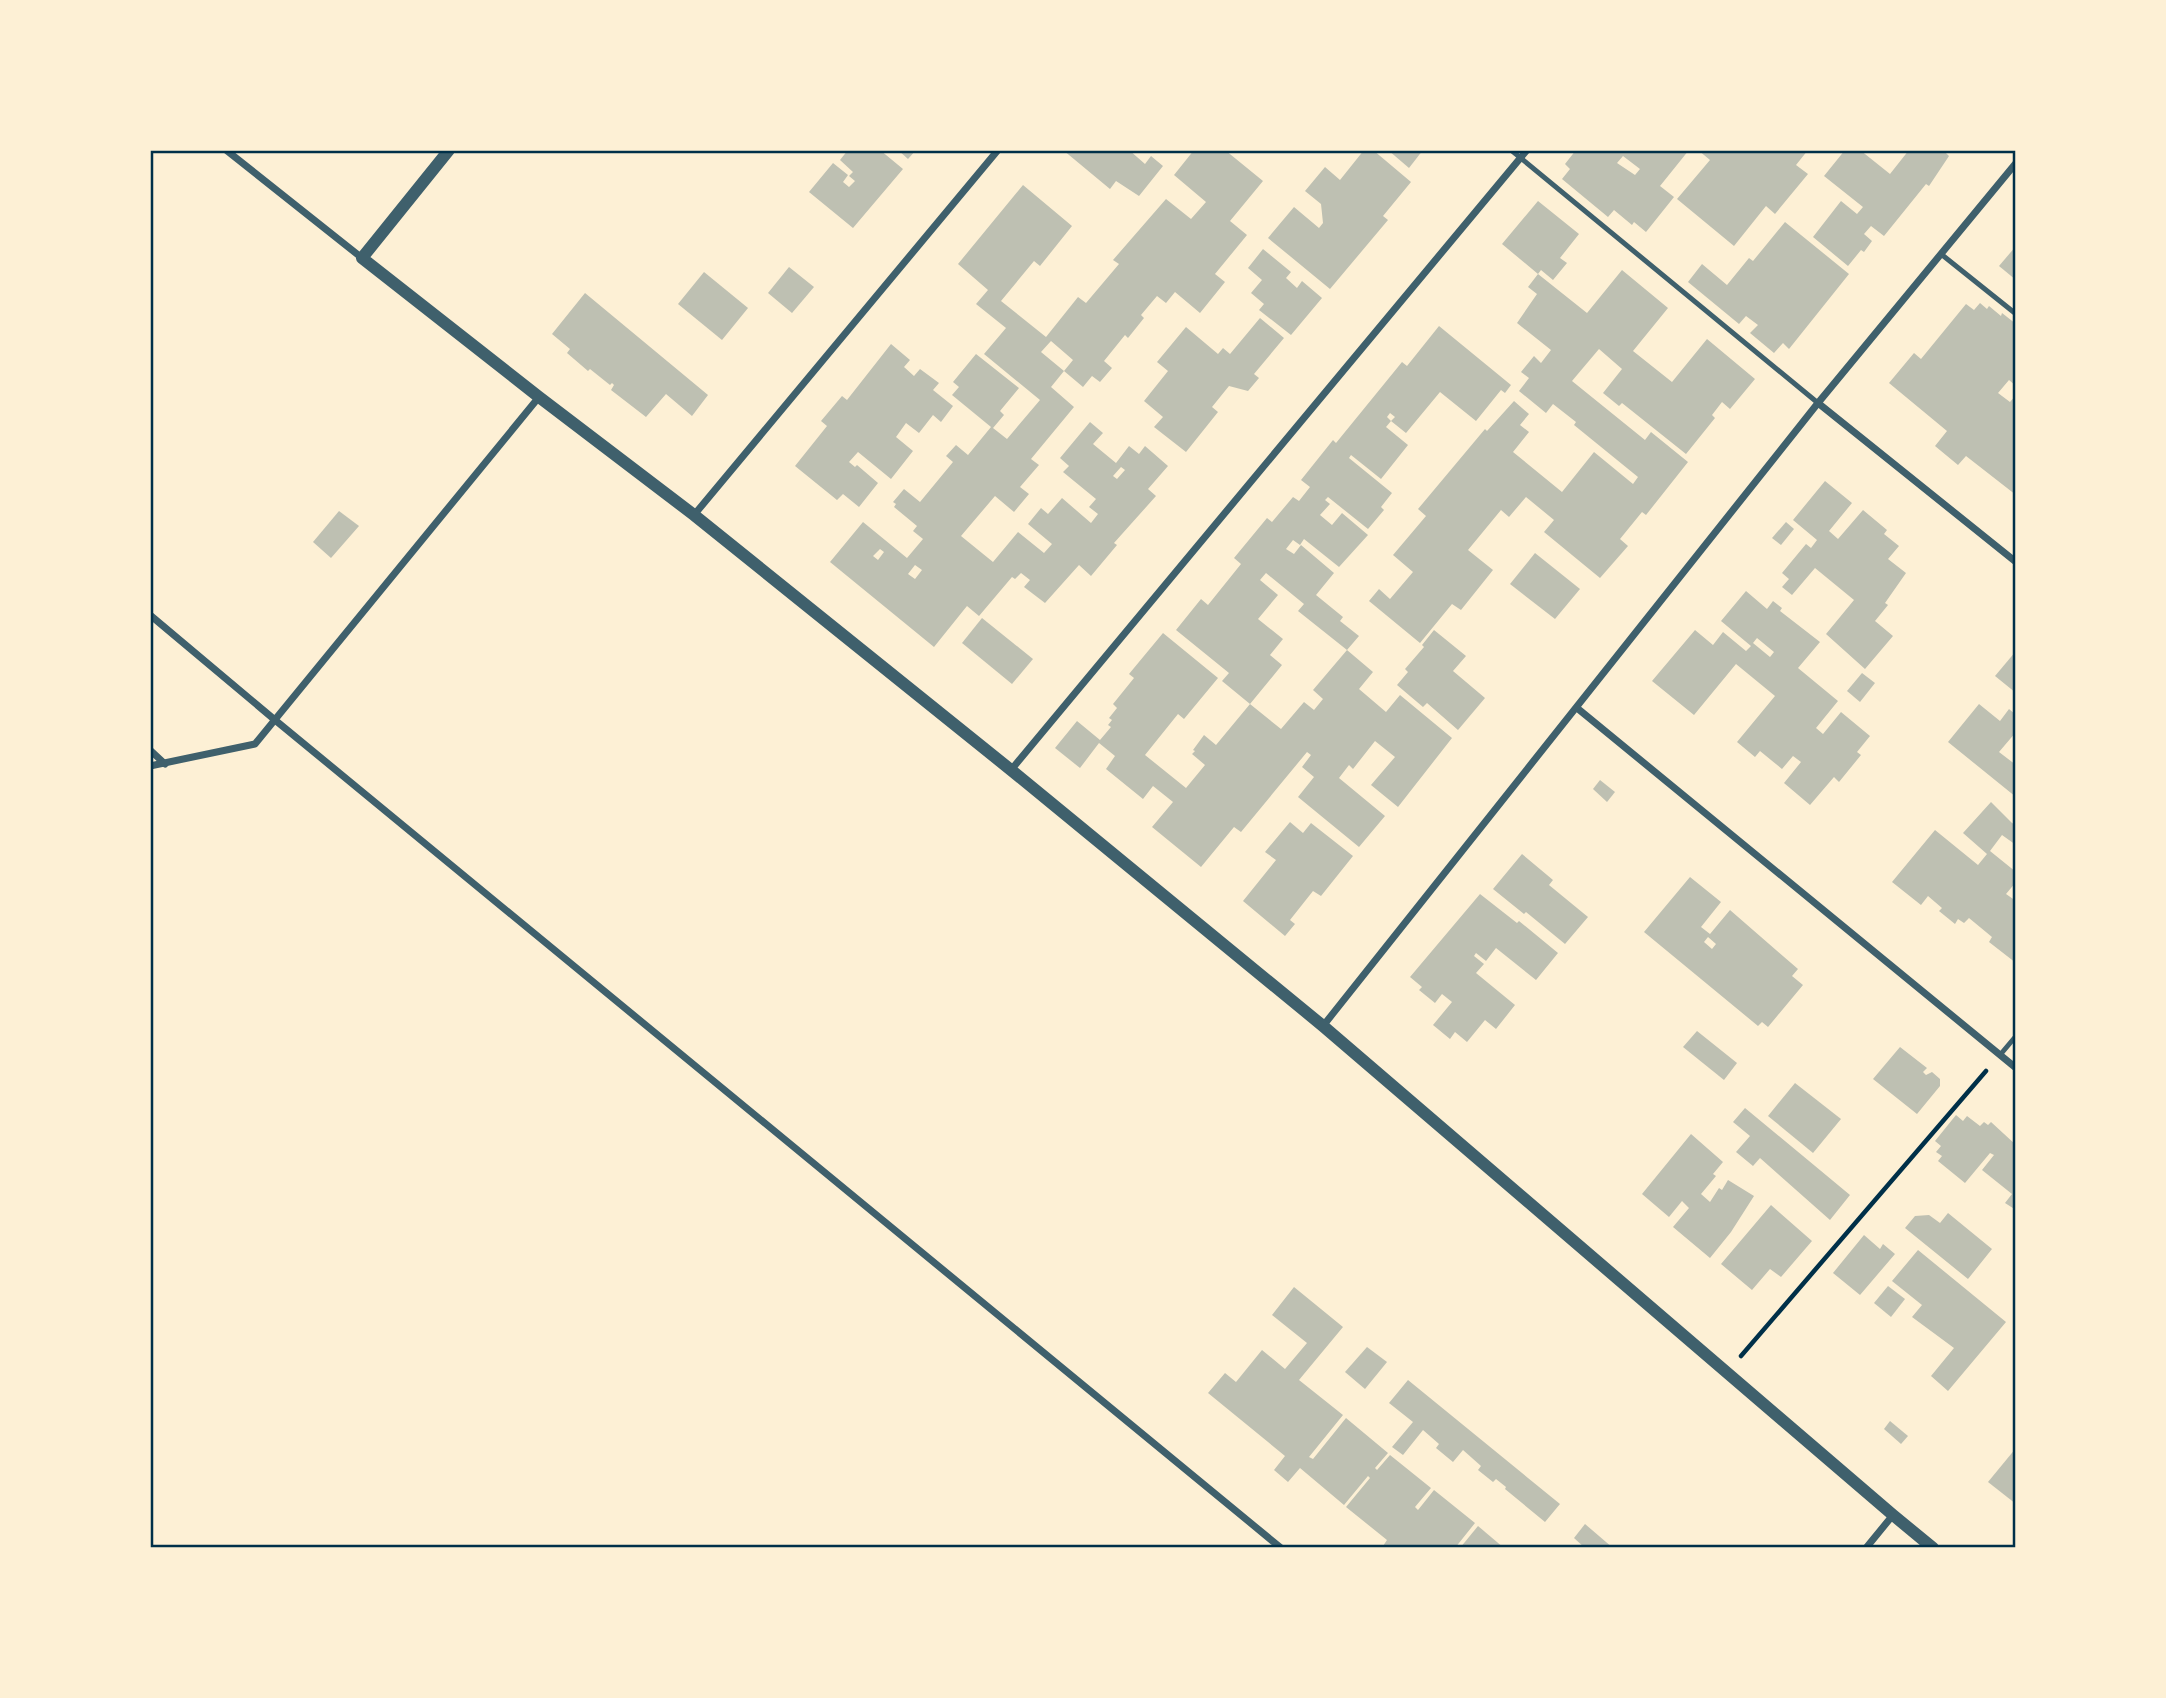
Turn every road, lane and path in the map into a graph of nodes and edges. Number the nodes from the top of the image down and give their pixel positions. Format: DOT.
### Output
graph roads {
  1 [pos="226,150"];
  2 [pos="449,150"];
  3 [pos="998,150"];
  4 [pos="1511,150"];
  5 [pos="1527,150"];
  6 [pos="1521,158"];
  7 [pos="2015,163"];
  8 [pos="1941,254"];
  9 [pos="362,258"];
  10 [pos="2015,314"];
  11 [pos="539,397"];
  12 [pos="1818,403"];
  13 [pos="694,515"];
  14 [pos="2015,562"];
  15 [pos="150,615"];
  16 [pos="1577,708"];
  17 [pos="275,720"];
  18 [pos="150,750"];
  19 [pos="164,764"];
  20 [pos="150,766"];
  21 [pos="1011,770"];
  22 [pos="1323,1026"];
  23 [pos="2015,1036"];
  24 [pos="2000,1055"];
  25 [pos="2015,1068"];
  26 [pos="1727,1373"];
  27 [pos="1893,1515"];
  28 [pos="1281,1548"];
  29 [pos="1866,1548"];
  30 [pos="1933,1548"];
  1 -- 9 [label="street"];
  2 -- 9 [label="street"];
  3 -- 13 [label="street"];
  4 -- 6 [label="lane"];
  5 -- 6 [label="street"];
  6 -- 12 [label="lane"];
  6 -- 21 [label="street"];
  7 -- 8 [label="street"];
  8 -- 10 [label="lane"];
  8 -- 12 [label="street"];
  9 -- 11 [label="street"];
  11 -- 13 [label="street"];
  11 -- 17 [label="street"];
  12 -- 14 [label="street"];
  12 -- 16 [label="street"];
  13 -- 21 [label="street"];
  15 -- 17 [label="street"];
  16 -- 22 [label="street"];
  16 -- 24 [label="street"];
  17 -- 19 [label="street"];
  17 -- 28 [label="street"];
  18 -- 19 [label="street"];
  19 -- 20 [label="street"];
  21 -- 22 [label="street"];
  22 -- 26 [label="street"];
  23 -- 24 [label="lane"];
  24 -- 25 [label="street"];
  24 -- 26 [label="path"];
  26 -- 27 [label="street"];
  27 -- 29 [label="street"];
  27 -- 30 [label="street"];
}
